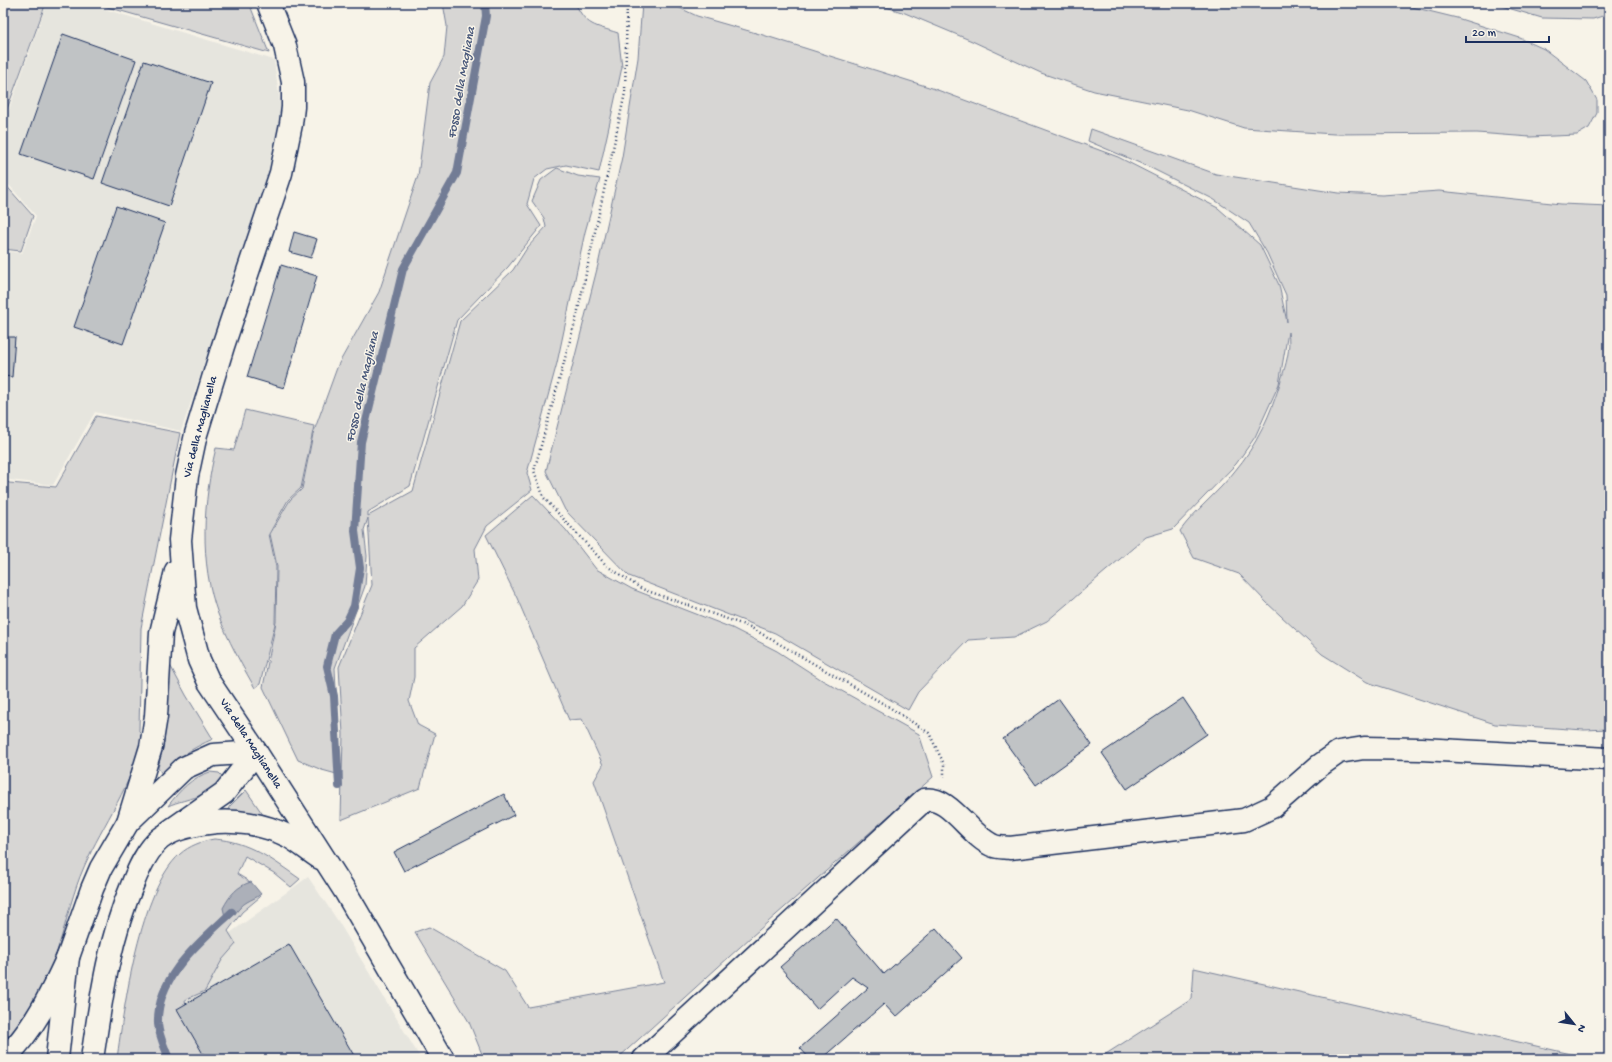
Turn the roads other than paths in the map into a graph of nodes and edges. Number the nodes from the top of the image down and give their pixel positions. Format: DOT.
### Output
graph roads {
  1 [pos="268,3"];
  2 [pos="180,553"];
  3 [pos="256,752"];
  4 [pos="1609,759"];
  5 [pos="128,822"];
  6 [pos="161,838"];
  7 [pos="328,863"];
  8 [pos="68,957"];
  9 [pos="4,1059"];
  10 [pos="57,1059"];
  11 [pos="92,1059"];
  12 [pos="443,1059"];
  13 [pos="644,1059"];
  1 -- 2 [label="main road, Via della Maglianella"];
  2 -- 3 [label="main road, Via della Maglianella"];
  2 -- 5 [label="main road"];
  3 -- 5 [label="main road"];
  3 -- 6 [label="main road"];
  3 -- 7 [label="main road, Via della Maglianella"];
  4 -- 13 [label="main road"];
  5 -- 8 [label="main road"];
  6 -- 7 [label="main road"];
  6 -- 11 [label="main road"];
  7 -- 12 [label="main road, Via della Maglianella"];
  8 -- 9 [label="main road"];
  8 -- 10 [label="main road"];
}
